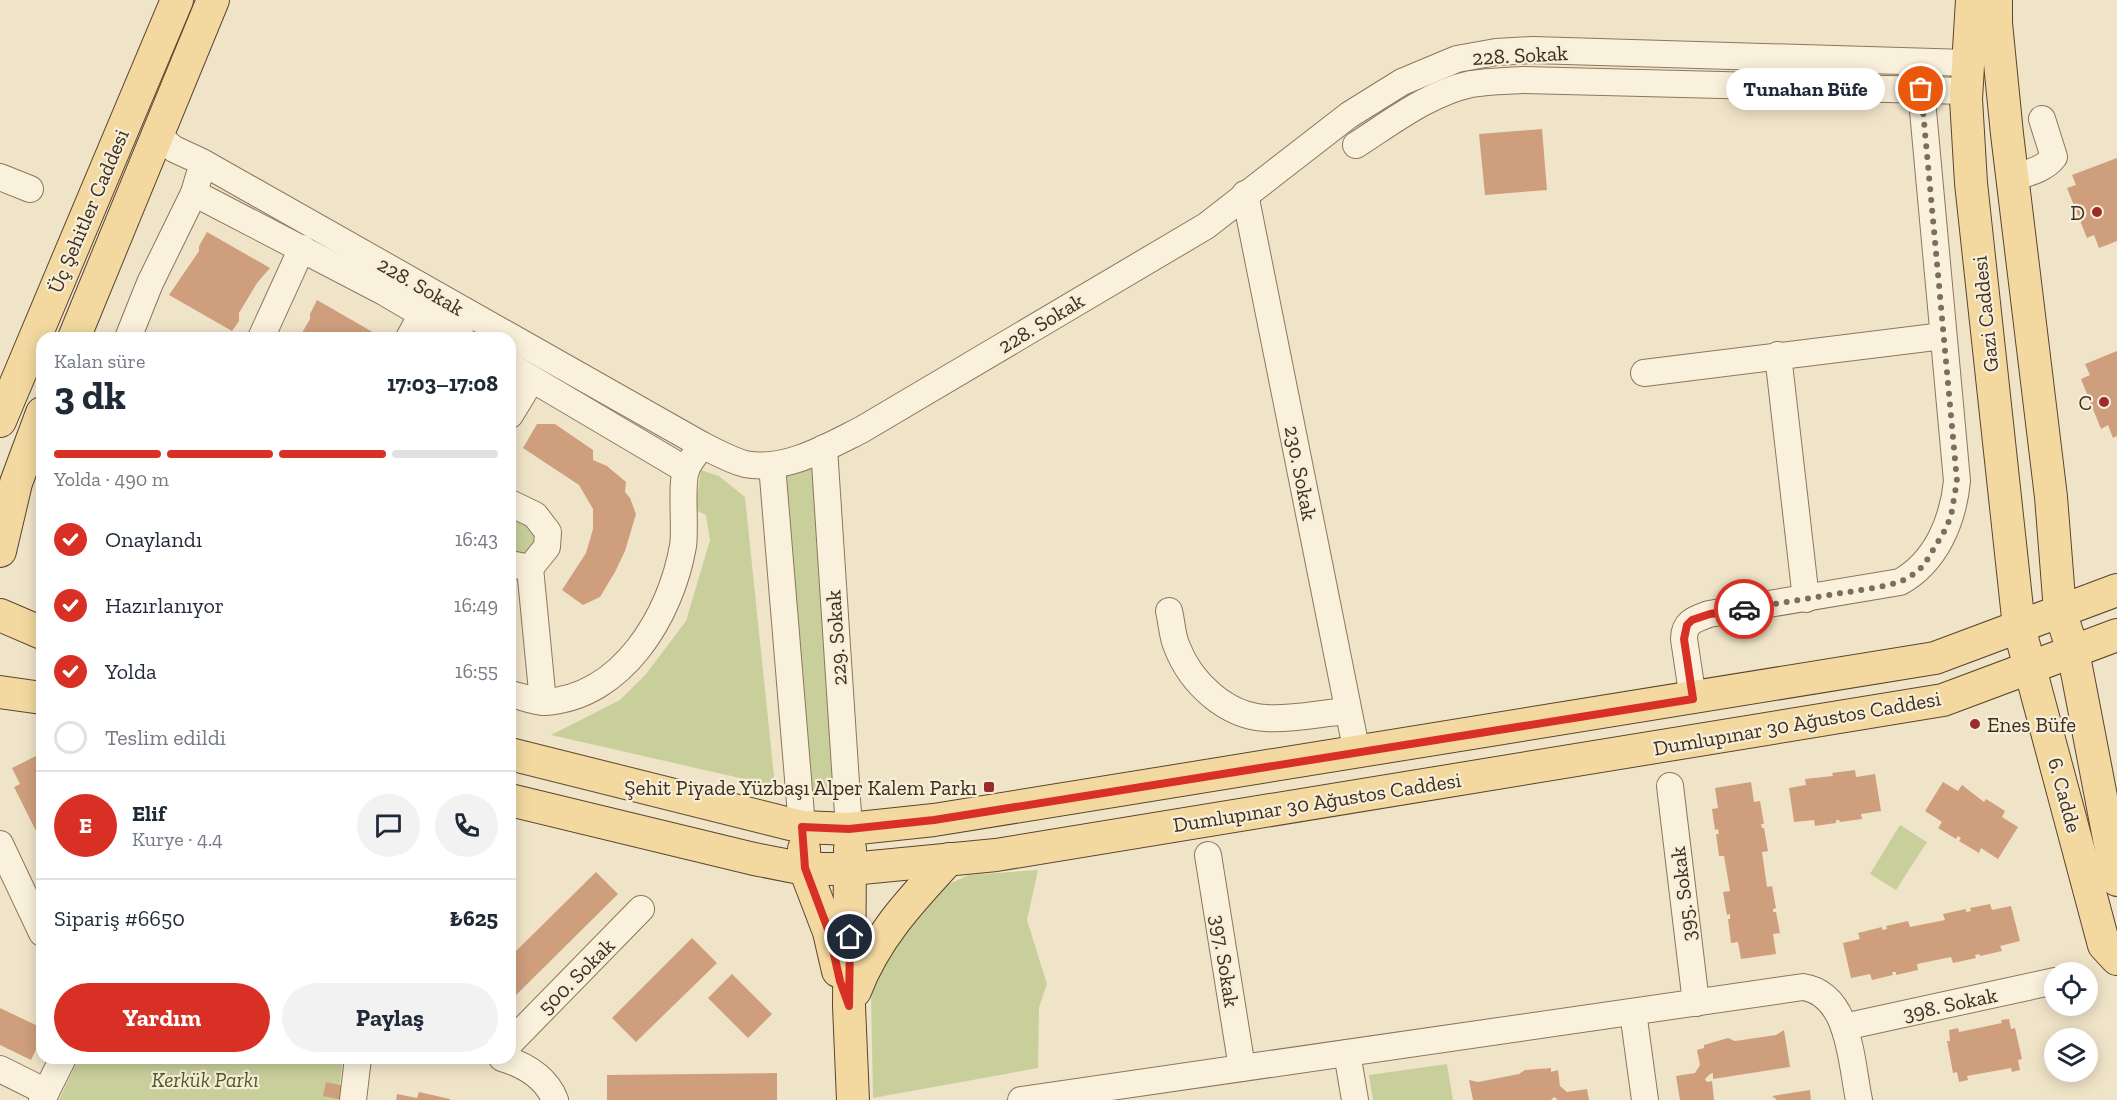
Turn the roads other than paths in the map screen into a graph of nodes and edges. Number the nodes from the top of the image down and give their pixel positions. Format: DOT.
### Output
graph roads {
  1 [pos="177,0"];
  2 [pos="213,0"];
  3 [pos="1972,0"];
  4 [pos="1996,0"];
  5 [pos="1966,77"];
  6 [pos="1921,89"];
  7 [pos="2042,119"];
  8 [pos="2007,134"];
  9 [pos="158,136"];
  10 [pos="1968,138"];
  11 [pos="1356,145"];
  12 [pos="202,162"];
  13 [pos="0,177"];
  14 [pos="2012,178"];
  15 [pos="30,189"];
  16 [pos="194,193"];
  17 [pos="1245,194"];
  18 [pos="302,248"];
  19 [pos="422,314"];
  20 [pos="37,332"];
  21 [pos="76,332"];
  22 [pos="130,332"];
  23 [pos="264,332"];
  24 [pos="412,332"];
  25 [pos="452,332"];
  26 [pos="501,332"];
  27 [pos="36,335"];
  28 [pos="1943,336"];
  29 [pos="516,340"];
  30 [pos="1778,355"];
  31 [pos="516,370"];
  32 [pos="1644,373"];
  33 [pos="532,379"];
  34 [pos="516,405"];
  35 [pos="0,421"];
  36 [pos="36,429"];
  37 [pos="702,446"];
  38 [pos="824,448"];
  39 [pos="772,465"];
  40 [pos="686,470"];
  41 [pos="516,506"];
  42 [pos="0,551"];
  43 [pos="520,566"];
  44 [pos="2117,590"];
  45 [pos="1806,599"];
  46 [pos="1169,611"];
  47 [pos="2060,611"];
  48 [pos="0,615"];
  49 [pos="2019,627"];
  50 [pos="36,630"];
  51 [pos="2117,635"];
  52 [pos="2073,651"];
  53 [pos="2031,667"];
  54 [pos="0,692"];
  55 [pos="516,695"];
  56 [pos="36,697"];
  57 [pos="1693,699"];
  58 [pos="543,702"];
  59 [pos="1348,711"];
  60 [pos="1357,753"];
  61 [pos="516,756"];
  62 [pos="1670,786"];
  63 [pos="516,801"];
  64 [pos="802,827"];
  65 [pos="849,829"];
  66 [pos="0,844"];
  67 [pos="1208,855"];
  68 [pos="949,859"];
  69 [pos="805,868"];
  70 [pos="851,869"];
  71 [pos="2117,880"];
  72 [pos="641,909"];
  73 [pos="36,920"];
  74 [pos="2117,959"];
  75 [pos="2044,983"];
  76 [pos="1696,1003"];
  77 [pos="849,1006"];
  78 [pos="1633,1012"];
  79 [pos="1844,1027"];
  80 [pos="516,1037"];
  81 [pos="1347,1053"];
  82 [pos="516,1062"];
  83 [pos="60,1064"];
  84 [pos="357,1064"];
  85 [pos="1242,1068"];
  86 [pos="0,1069"];
  87 [pos="1152,1091"];
  88 [pos="44,1096"];
  89 [pos="353,1100"];
  90 [pos="555,1100"];
  91 [pos="853,1100"];
  92 [pos="1021,1100"];
  93 [pos="1355,1100"];
  94 [pos="1645,1100"];
  95 [pos="1860,1100"];
  1 -- 20 [label="main road, Üç Şehitler Caddesi"];
  2 -- 9 [label="main road, Üç Şehitler Caddesi"];
  3 -- 5 [label="main road, Gazi Caddesi"];
  4 -- 8 [label="main road, Gazi Caddesi"];
  5 -- 6 [label="street"];
  5 -- 10 [label="main road, Gazi Caddesi"];
  5 -- 17 [label="street, 228. Sokak"];
  6 -- 11 [label="street"];
  6 -- 28 [label="street"];
  7 -- 14 [label="street"];
  8 -- 10 [label="main road"];
  8 -- 14 [label="main road, Gazi Caddesi"];
  9 -- 12 [label="street, 228. Sokak"];
  9 -- 21 [label="main road, Üç Şehitler Caddesi"];
  10 -- 49 [label="main road, Gazi Caddesi"];
  12 -- 16 [label="street"];
  12 -- 26 [label="street, 228. Sokak"];
  13 -- 15 [label="street"];
  14 -- 47 [label="main road, Gazi Caddesi"];
  16 -- 18 [label="street"];
  16 -- 22 [label="street"];
  17 -- 38 [label="street, 228. Sokak"];
  17 -- 59 [label="street, 230. Sokak"];
  18 -- 19 [label="street"];
  18 -- 23 [label="street"];
  19 -- 24 [label="street"];
  19 -- 25 [label="street"];
  27 -- 35 [label="main road, Üç Şehitler Caddesi"];
  28 -- 30 [label="street"];
  28 -- 45 [label="street"];
  29 -- 37 [label="street, 228. Sokak"];
  30 -- 32 [label="street"];
  30 -- 45 [label="street"];
  31 -- 33 [label="street"];
  33 -- 34 [label="street"];
  33 -- 40 [label="street"];
  36 -- 42 [label="main road"];
  37 -- 39 [label="street, 228. Sokak"];
  37 -- 40 [label="street"];
  38 -- 39 [label="street, 228. Sokak"];
  38 -- 65 [label="street, 229. Sokak"];
  39 -- 64 [label="street"];
  40 -- 58 [label="street"];
  41 -- 43 [label="street"];
  43 -- 58 [label="street"];
  44 -- 47 [label="main road, Dumlupınar 30 Ağustos Caddesi"];
  45 -- 57 [label="street"];
  46 -- 59 [label="street"];
  47 -- 49 [label="main road, Dumlupınar 30 Ağustos Caddesi"];
  47 -- 52 [label="main road, 6. Cadde"];
  48 -- 50 [label="main road"];
  49 -- 53 [label="main road, 6. Cadde"];
  49 -- 57 [label="main road, Dumlupınar 30 Ağustos Caddesi"];
  51 -- 52 [label="main road, Dumlupınar 30 Ağustos Caddesi"];
  52 -- 53 [label="main road, Dumlupınar 30 Ağustos Caddesi"];
  52 -- 71 [label="main road, 6. Cadde"];
  53 -- 68 [label="main road, Dumlupınar 30 Ağustos Caddesi"];
  53 -- 74 [label="main road, 6. Cadde"];
  54 -- 56 [label="main road"];
  55 -- 58 [label="street"];
  57 -- 60 [label="main road, Dumlupınar 30 Ağustos Caddesi"];
  59 -- 60 [label="street, 230. Sokak"];
  60 -- 65 [label="main road, Dumlupınar 30 Ağustos Caddesi"];
  61 -- 64 [label="main road, Dumlupınar 30 Ağustos Caddesi"];
  62 -- 76 [label="street, 395. Sokak"];
  63 -- 69 [label="main road, Dumlupınar 30 Ağustos Caddesi"];
  64 -- 65 [label="main road, Dumlupınar 30 Ağustos Caddesi"];
  64 -- 69 [label="main road"];
  65 -- 70 [label="main road"];
  66 -- 73 [label="street"];
  67 -- 85 [label="street, 397. Sokak"];
  68 -- 70 [label="main road, Dumlupınar 30 Ağustos Caddesi"];
  68 -- 77 [label="main road"];
  69 -- 70 [label="main road, Dumlupınar 30 Ağustos Caddesi"];
  69 -- 77 [label="main road"];
  70 -- 77 [label="main road"];
  72 -- 80 [label="street, 500. Sokak"];
  75 -- 79 [label="street, 398. Sokak"];
  76 -- 78 [label="street"];
  76 -- 79 [label="street"];
  77 -- 91 [label="main road"];
  78 -- 81 [label="street"];
  78 -- 94 [label="street"];
  79 -- 95 [label="street"];
  81 -- 85 [label="street"];
  81 -- 93 [label="street"];
  82 -- 90 [label="street"];
  83 -- 88 [label="street"];
  84 -- 89 [label="street"];
  85 -- 87 [label="street"];
  86 -- 88 [label="street"];
  87 -- 92 [label="street"];
}
